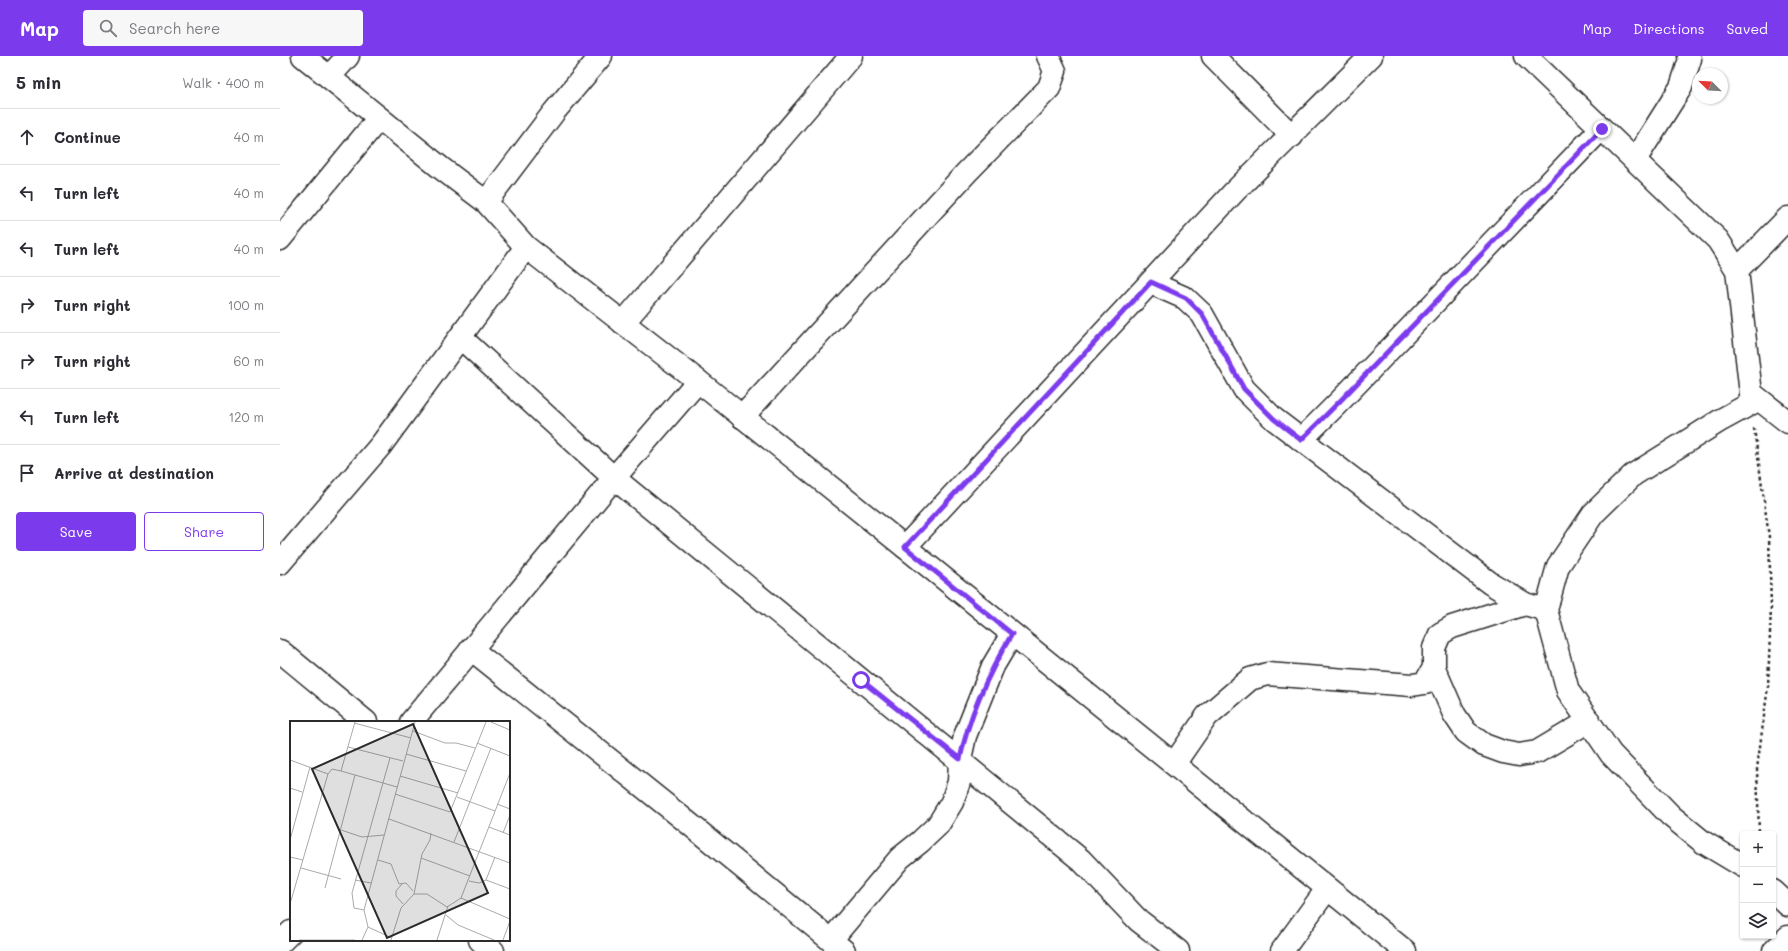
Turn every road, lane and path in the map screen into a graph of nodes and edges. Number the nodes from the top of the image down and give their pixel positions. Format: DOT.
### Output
graph roads {
  1 [pos="303,56"];
  2 [pos="348,56"];
  3 [pos="601,56"];
  4 [pos="851,56"];
  5 [pos="1048,56"];
  6 [pos="1213,56"];
  7 [pos="1371,56"];
  8 [pos="1526,56"];
  9 [pos="1690,56"];
  10 [pos="329,77"];
  11 [pos="379,118"];
  12 [pos="1602,129"];
  13 [pos="1292,136"];
  14 [pos="1635,160"];
  15 [pos="486,202"];
  16 [pos="1788,218"];
  17 [pos="280,238"];
  18 [pos="526,247"];
  19 [pos="1737,270"];
  20 [pos="1151,282"];
  21 [pos="623,323"];
  22 [pos="461,338"];
  23 [pos="698,381"];
  24 [pos="1752,398"];
  25 [pos="742,417"];
  26 [pos="1788,422"];
  27 [pos="1301,440"];
  28 [pos="614,478"];
  29 [pos="905,547"];
  30 [pos="280,564"];
  31 [pos="1525,604"];
  32 [pos="1546,610"];
  33 [pos="1012,634"];
  34 [pos="471,649"];
  35 [pos="280,651"];
  36 [pos="1434,668"];
  37 [pos="365,721"];
  38 [pos="412,721"];
  39 [pos="1589,721"];
  40 [pos="960,759"];
  41 [pos="1174,764"];
  42 [pos="1759,831"];
  43 [pos="1740,864"];
  44 [pos="1328,889"];
  45 [pos="1776,894"];
  46 [pos="1788,905"];
  47 [pos="290,933"];
  48 [pos="1788,937"];
  49 [pos="481,941"];
  50 [pos="280,943"];
  51 [pos="838,946"];
  52 [pos="493,951"];
  53 [pos="1178,951"];
  54 [pos="1282,951"];
  55 [pos="1405,951"];
  56 [pos="1774,951"];
  1 -- 10 [label="street"];
  2 -- 10 [label="street"];
  3 -- 15 [label="street"];
  4 -- 21 [label="street"];
  5 -- 25 [label="street"];
  6 -- 13 [label="street"];
  7 -- 13 [label="street"];
  8 -- 12 [label="street"];
  9 -- 14 [label="street"];
  10 -- 11 [label="street"];
  11 -- 15 [label="street"];
  11 -- 17 [label="street"];
  12 -- 14 [label="street"];
  12 -- 27 [label="street"];
  13 -- 20 [label="street"];
  14 -- 19 [label="street"];
  15 -- 18 [label="street"];
  16 -- 19 [label="street"];
  18 -- 21 [label="street"];
  18 -- 22 [label="street"];
  19 -- 24 [label="street"];
  20 -- 27 [label="street"];
  20 -- 29 [label="street"];
  21 -- 23 [label="street"];
  22 -- 28 [label="street"];
  22 -- 30 [label="street"];
  23 -- 25 [label="street"];
  23 -- 28 [label="street"];
  24 -- 26 [label="street"];
  24 -- 32 [label="street"];
  24 -- 42 [label="path"];
  25 -- 29 [label="street"];
  27 -- 31 [label="street"];
  28 -- 34 [label="street"];
  28 -- 40 [label="street"];
  29 -- 33 [label="street"];
  31 -- 32 [label="street"];
  31 -- 36 [label="street"];
  32 -- 39 [label="street"];
  33 -- 40 [label="street"];
  33 -- 41 [label="street"];
  34 -- 38 [label="street"];
  34 -- 51 [label="street"];
  35 -- 37 [label="street"];
  36 -- 39 [label="street"];
  36 -- 41 [label="street"];
  39 -- 43 [label="street"];
  40 -- 51 [label="street"];
  40 -- 53 [label="street"];
  41 -- 44 [label="street"];
  44 -- 54 [label="street"];
  44 -- 55 [label="street"];
  45 -- 46 [label="street"];
  47 -- 50 [label="street"];
  48 -- 56 [label="street"];
  49 -- 52 [label="street"];
}
